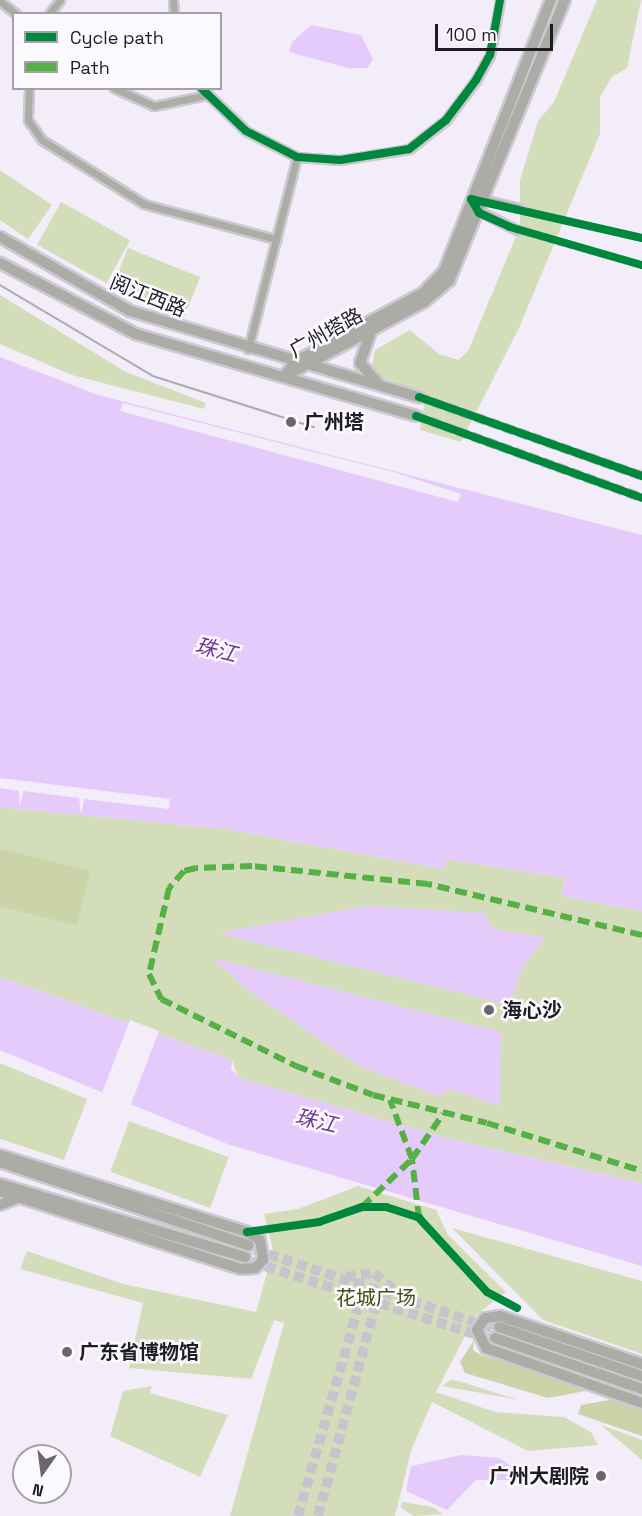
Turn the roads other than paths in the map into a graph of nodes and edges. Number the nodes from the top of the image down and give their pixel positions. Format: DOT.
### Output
graph roads {
  1 [pos="60,0"];
  2 [pos="500,0"];
  3 [pos="552,0"];
  4 [pos="565,0"];
  5 [pos="0,1"];
  6 [pos="14,12"];
  7 [pos="51,12"];
  8 [pos="29,90"];
  9 [pos="118,90"];
  10 [pos="203,92"];
  11 [pos="297,157"];
  12 [pos="471,199"];
  13 [pos="484,199"];
  14 [pos="519,208"];
  15 [pos="479,213"];
  16 [pos="517,230"];
  17 [pos="0,237"];
  18 [pos="276,239"];
  19 [pos="0,263"];
  20 [pos="373,328"];
  21 [pos="248,349"];
  22 [pos="295,362"];
  23 [pos="308,365"];
  24 [pos="283,377"];
  25 [pos="385,387"];
  26 [pos="419,397"];
  27 [pos="416,416"];
  28 [pos="0,1155"];
  29 [pos="0,1162"];
  30 [pos="0,1184"];
  31 [pos="0,1191"];
  32 [pos="35,1191"];
  33 [pos="19,1197"];
  34 [pos="0,1205"];
  35 [pos="248,1245"];
  36 [pos="245,1257"];
  37 [pos="642,1364"];
  38 [pos="642,1376"];
  39 [pos="642,1389"];
  40 [pos="642,1403"];
  1 -- 7 [label="street"];
  2 -- 11 [label="street"];
  3 -- 12 [label="main road, 广州塔路"];
  4 -- 13 [label="main road, 广州塔路"];
  5 -- 6 [label="street"];
  8 -- 18 [label="street"];
  9 -- 10 [label="street"];
  10 -- 11 [label="street"];
  11 -- 18 [label="street"];
  12 -- 13 [label="street"];
  12 -- 15 [label="street"];
  12 -- 22 [label="main road, 广州塔路"];
  13 -- 14 [label="street"];
  13 -- 15 [label="main road, 广州塔路"];
  15 -- 16 [label="street"];
  15 -- 20 [label="main road, 广州塔路"];
  17 -- 21 [label="main road, 阅江西路"];
  18 -- 21 [label="street"];
  19 -- 24 [label="main road, 阅江西路"];
  20 -- 23 [label="main road, 广州塔路"];
  20 -- 25 [label="main road"];
  21 -- 22 [label="main road, 阅江西路"];
  22 -- 23 [label="main road, 阅江西路"];
  22 -- 24 [label="main road, 广州塔路"];
  23 -- 24 [label="main road, 广州塔路"];
  23 -- 25 [label="main road, 阅江西路"];
  24 -- 27 [label="main road, 阅江西路"];
  25 -- 26 [label="main road, 阅江西路"];
  28 -- 33 [label="main road"];
  29 -- 35 [label="main road"];
  30 -- 32 [label="main road"];
  31 -- 33 [label="main road"];
  32 -- 33 [label="main road"];
  32 -- 36 [label="main road"];
  33 -- 34 [label="main road"];
  37 -- 40 [label="main road"];
  38 -- 39 [label="main road"];
}
